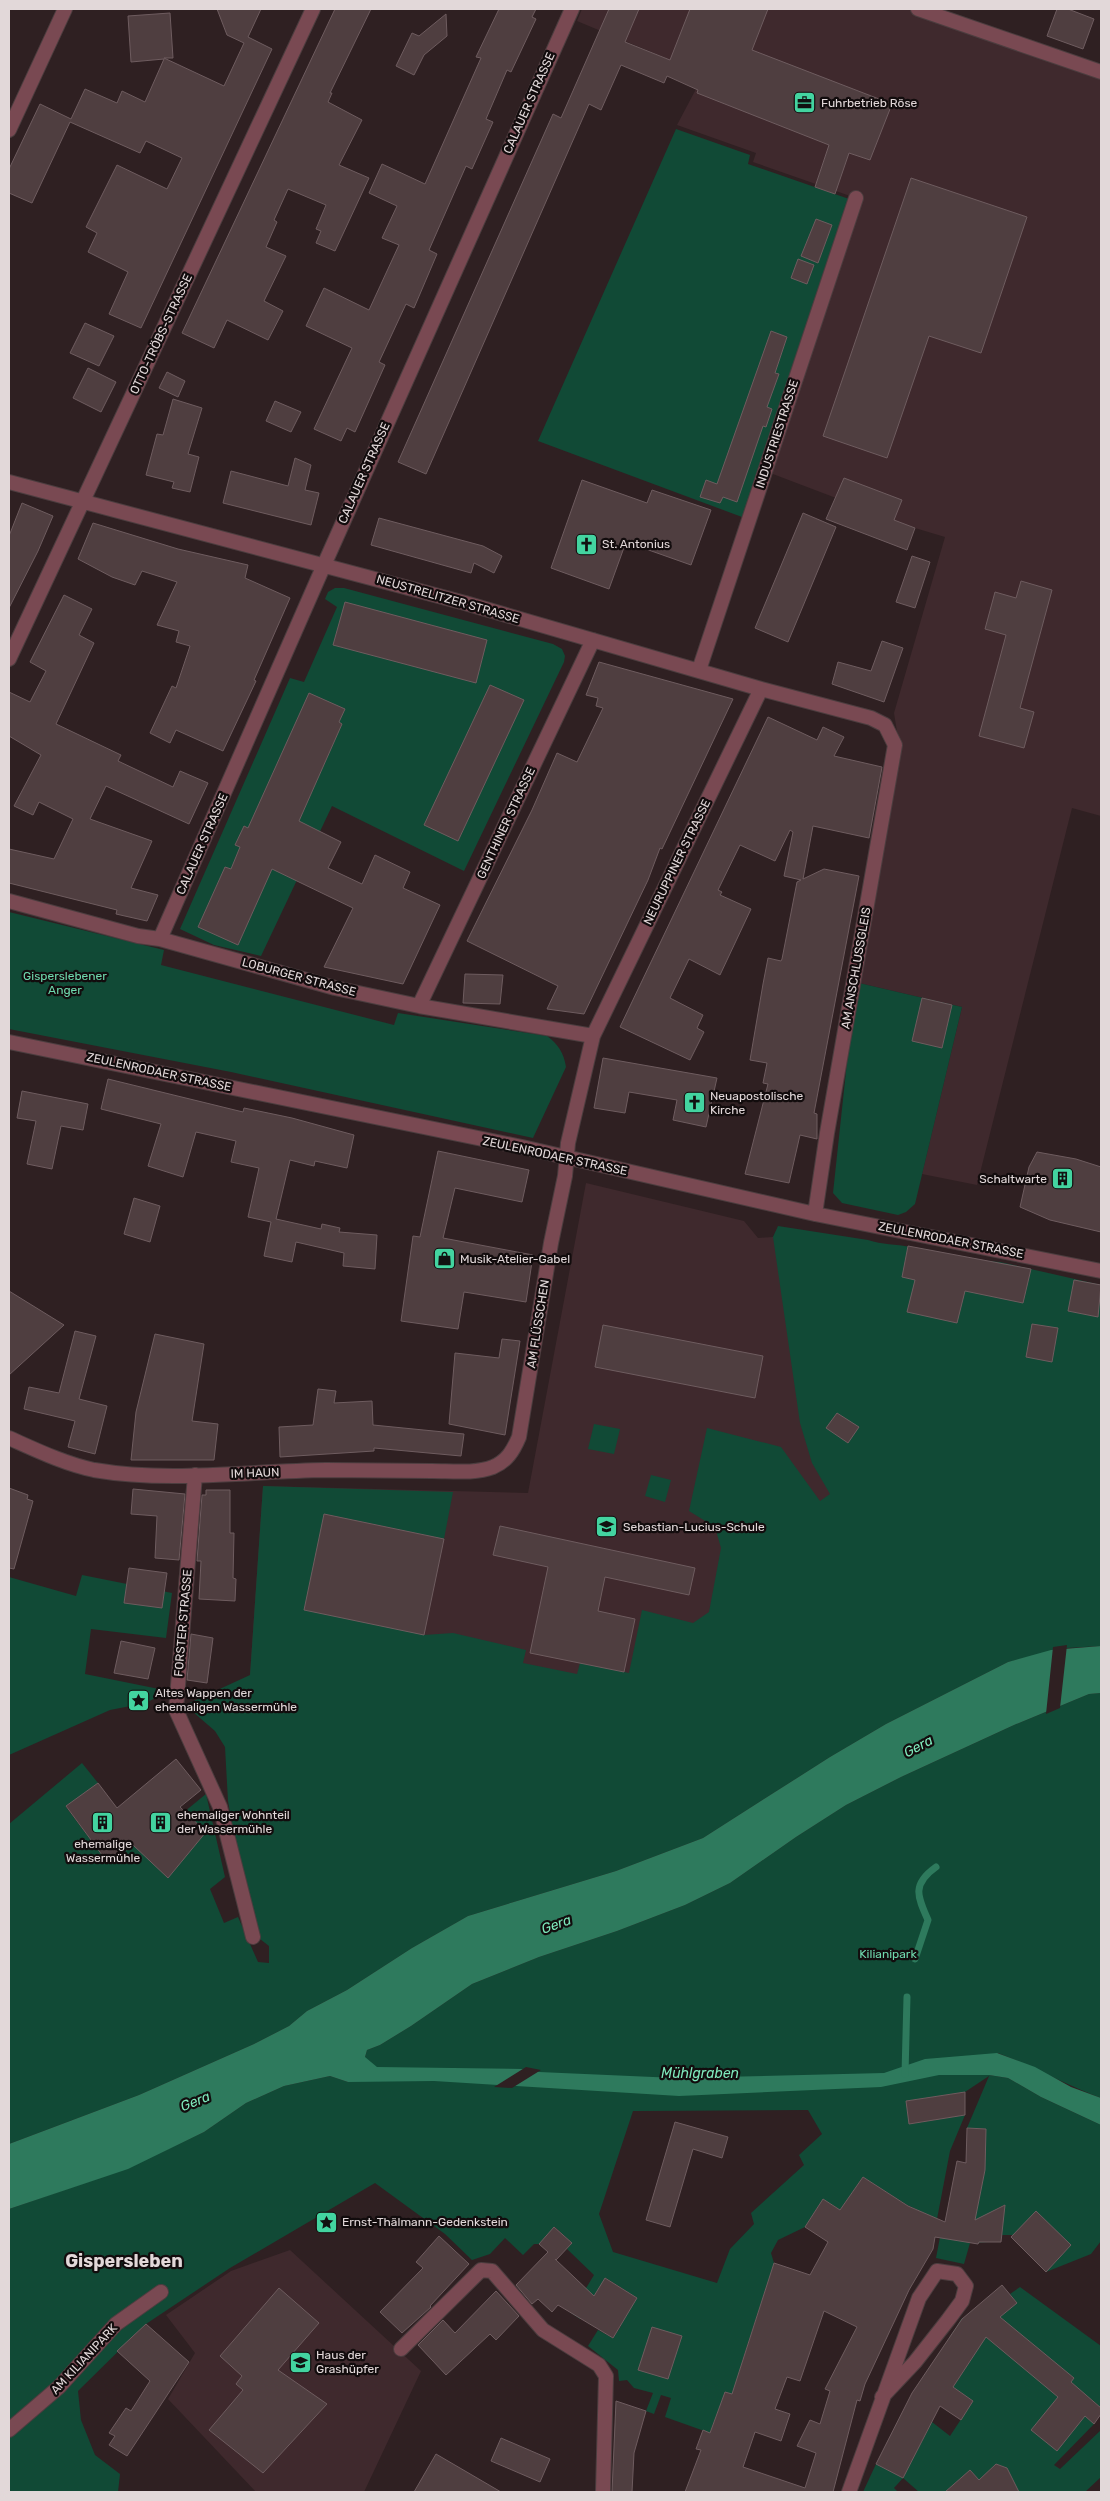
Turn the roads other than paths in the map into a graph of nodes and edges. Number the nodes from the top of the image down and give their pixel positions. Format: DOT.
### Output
graph roads {
  1 [pos="65,9"];
  2 [pos="313,9"];
  3 [pos="572,9"];
  4 [pos="918,9"];
  5 [pos="1101,72"];
  6 [pos="9,130"];
  7 [pos="856,198"];
  8 [pos="9,482"];
  9 [pos="83,503"];
  10 [pos="324,565"];
  11 [pos="593,640"];
  12 [pos="9,659"];
  13 [pos="699,670"];
  14 [pos="761,689"];
  15 [pos="885,725"];
  16 [pos="9,901"];
  17 [pos="160,939"];
  18 [pos="419,1006"];
  19 [pos="593,1036"];
  20 [pos="9,1042"];
  21 [pos="566,1158"];
  22 [pos="816,1214"];
  23 [pos="1101,1271"];
  24 [pos="9,1438"];
  25 [pos="505,1461"];
  26 [pos="195,1476"];
  27 [pos="253,1937"];
  28 [pos="161,2292"];
  29 [pos="401,2349"];
  30 [pos="882,2397"];
  31 [pos="9,2430"];
  32 [pos="603,2492"];
  33 [pos="849,2492"];
  1 -- 6 [label="street"];
  2 -- 9 [label="street, OTTO-TRÖBS-STRASSE"];
  3 -- 10 [label="street, CALAUER STRASSE"];
  4 -- 5 [label="street"];
  7 -- 13 [label="street, INDUSTRIESTRASSE"];
  8 -- 9 [label="street, NEUSTRELITZER STRASSE"];
  9 -- 10 [label="street, NEUSTRELITZER STRASSE"];
  9 -- 12 [label="street, OTTO-TRÖBS-STRASSE"];
  10 -- 11 [label="street, NEUSTRELITZER STRASSE"];
  10 -- 17 [label="street, CALAUER STRASSE"];
  11 -- 13 [label="street, NEUSTRELITZER STRASSE"];
  11 -- 18 [label="street, GENTHINER STRASSE"];
  13 -- 14 [label="street, NEUSTRELITZER STRASSE"];
  14 -- 15 [label="street, NEUSTRELITZER STRASSE"];
  14 -- 19 [label="street, NEURUPPINER STRASSE"];
  15 -- 22 [label="street, AM ANSCHLUSSGLEIS"];
  16 -- 17 [label="street, LOBURGER STRASSE"];
  17 -- 18 [label="street, LOBURGER STRASSE"];
  18 -- 19 [label="street, LOBURGER STRASSE"];
  19 -- 21 [label="street, AM FLÜSSCHEN"];
  20 -- 21 [label="street, ZEULENRODAER STRASSE"];
  21 -- 22 [label="street, ZEULENRODAER STRASSE"];
  21 -- 25 [label="street, AM FLÜSSCHEN"];
  22 -- 23 [label="street, ZEULENRODAER STRASSE"];
  24 -- 26 [label="street, IM HAUN"];
  25 -- 26 [label="street, IM HAUN"];
  26 -- 27 [label="street, FORSTER STRASSE"];
  28 -- 31 [label="street, AM KILIANIPARK"];
  29 -- 32 [label="street"];
  30 -- 30 [label="street"];
  30 -- 33 [label="street"];
}
